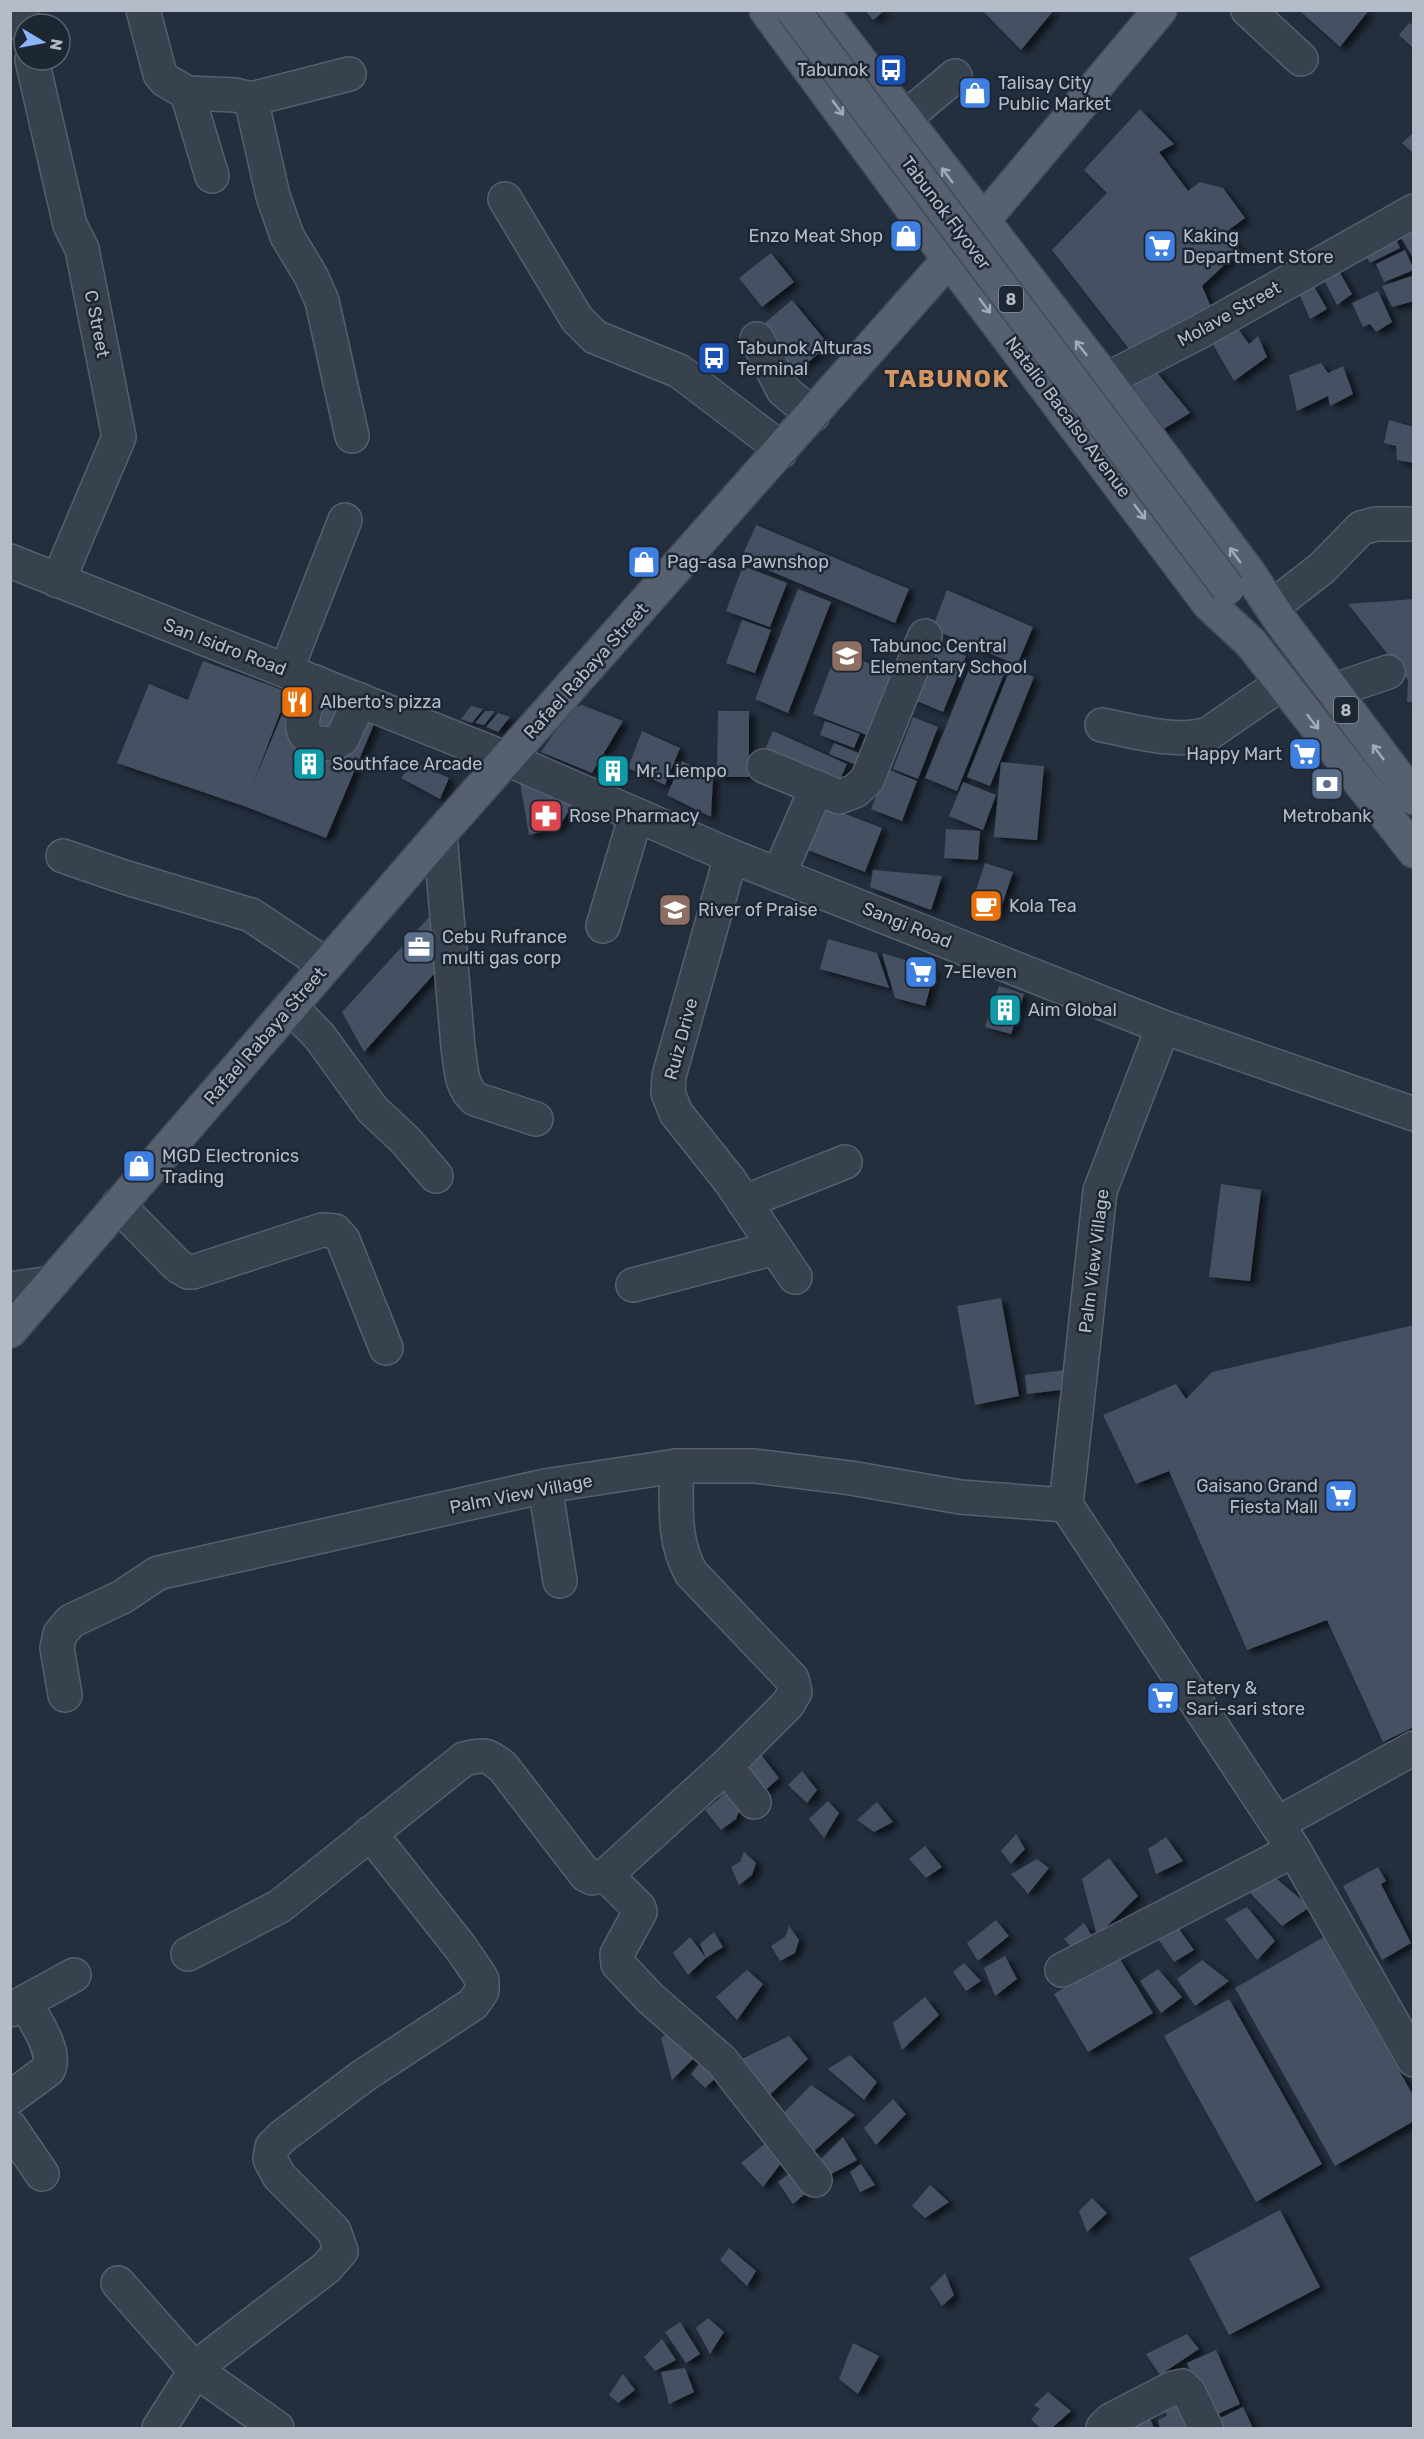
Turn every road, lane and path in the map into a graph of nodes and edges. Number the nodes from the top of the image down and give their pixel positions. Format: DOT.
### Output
graph roads {
  1 [pos="143,10"];
  2 [pos="766,10"];
  3 [pos="793,10"];
  4 [pos="821,10"];
  5 [pos="1160,10"];
  6 [pos="1248,10"];
  7 [pos="1301,59"];
  8 [pos="35,72"];
  9 [pos="349,74"];
  10 [pos="955,76"];
  11 [pos="187,93"];
  12 [pos="251,99"];
  13 [pos="904,119"];
  14 [pos="212,176"];
  15 [pos="505,199"];
  16 [pos="1413,211"];
  17 [pos="982,222"];
  18 [pos="949,259"];
  19 [pos="757,339"];
  20 [pos="1106,380"];
  21 [pos="813,416"];
  22 [pos="352,436"];
  23 [pos="780,452"];
  24 [pos="345,520"];
  25 [pos="1413,524"];
  26 [pos="10,561"];
  27 [pos="58,582"];
  28 [pos="1228,588"];
  29 [pos="1276,614"];
  30 [pos="925,636"];
  31 [pos="1251,643"];
  32 [pos="1388,672"];
  33 [pos="300,677"];
  34 [pos="1282,683"];
  35 [pos="1332,691"];
  36 [pos="360,700"];
  37 [pos="1102,725"];
  38 [pos="507,759"];
  39 [pos="764,766"];
  40 [pos="817,787"];
  41 [pos="1413,798"];
  42 [pos="636,815"];
  43 [pos="440,834"];
  44 [pos="1413,851"];
  45 [pos="63,856"];
  46 [pos="731,856"];
  47 [pos="779,874"];
  48 [pos="603,926"];
  49 [pos="321,970"];
  50 [pos="291,1007"];
  51 [pos="1163,1027"];
  52 [pos="1413,1114"];
  53 [pos="536,1119"];
  54 [pos="845,1162"];
  55 [pos="436,1176"];
  56 [pos="744,1202"];
  57 [pos="118,1205"];
  58 [pos="775,1248"];
  59 [pos="795,1277"];
  60 [pos="51,1284"];
  61 [pos="633,1285"];
  62 [pos="10,1289"];
  63 [pos="10,1331"];
  64 [pos="386,1348"];
  65 [pos="676,1466"];
  66 [pos="545,1486"];
  67 [pos="1066,1505"];
  68 [pos="560,1581"];
  69 [pos="65,1695"];
  70 [pos="1413,1748"];
  71 [pos="726,1766"];
  72 [pos="754,1802"];
  73 [pos="370,1833"];
  74 [pos="1285,1837"];
  75 [pos="606,1875"];
  76 [pos="188,1954"];
  77 [pos="1062,1970"];
  78 [pos="74,1975"];
  79 [pos="18,2007"];
  80 [pos="1413,2060"];
  81 [pos="10,2097"];
  82 [pos="10,2127"];
  83 [pos="42,2174"];
  84 [pos="814,2180"];
  85 [pos="118,2283"];
  86 [pos="195,2370"];
  87 [pos="161,2428"];
  88 [pos="277,2428"];
  89 [pos="1103,2428"];
  90 [pos="1206,2428"];
  1 -- 11 [label="street"];
  2 -- 18 [label="main road, Natalio Bacalso Avenue, one-way"];
  3 -- 28 [label="main road, Tabunok Flyover / 8, bridge"];
  4 -- 13 [label="main road"];
  5 -- 17 [label="main road, Rafael Rabaya Street"];
  6 -- 7 [label="street"];
  8 -- 27 [label="street, C Street"];
  9 -- 12 [label="street"];
  10 -- 13 [label="street"];
  11 -- 12 [label="street"];
  11 -- 14 [label="street"];
  12 -- 22 [label="street"];
  17 -- 13 [label="main road, one-way"];
  15 -- 23 [label="street"];
  16 -- 20 [label="street, Molave Street"];
  17 -- 18 [label="main road, Rafael Rabaya Street"];
  20 -- 17 [label="main road, one-way"];
  18 -- 21 [label="main road, Rafael Rabaya Street"];
  18 -- 31 [label="main road, Natalio Bacalso Avenue, one-way"];
  19 -- 21 [label="street"];
  29 -- 20 [label="main road, one-way"];
  21 -- 23 [label="main road, Rafael Rabaya Street"];
  23 -- 38 [label="main road, Rafael Rabaya Street"];
  24 -- 33 [label="street"];
  25 -- 29 [label="street"];
  26 -- 27 [label="street, San Isidro Road"];
  27 -- 33 [label="street, San Isidro Road"];
  28 -- 29 [label="main road, 8"];
  28 -- 31 [label="main road, Natalio Bacalso Avenue / 8"];
  29 -- 35 [label="main road, 8"];
  30 -- 40 [label="street"];
  31 -- 34 [label="main road, Natalio Bacalso Avenue / 8"];
  32 -- 35 [label="street"];
  33 -- 36 [label="street, San Isidro Road"];
  33 -- 36 [label="street"];
  34 -- 37 [label="street"];
  34 -- 44 [label="main road, Natalio Bacalso Avenue / 8, one-way"];
  41 -- 35 [label="main road, 8, one-way"];
  36 -- 38 [label="street, San Isidro Road"];
  38 -- 42 [label="street, Sangi Road"];
  38 -- 43 [label="main road, Rafael Rabaya Street"];
  39 -- 40 [label="street"];
  40 -- 47 [label="street"];
  42 -- 46 [label="street, Sangi Road"];
  42 -- 48 [label="street"];
  43 -- 49 [label="main road, Rafael Rabaya Street"];
  43 -- 53 [label="street"];
  45 -- 49 [label="street"];
  46 -- 47 [label="street, Sangi Road"];
  46 -- 56 [label="street, Ruiz Drive"];
  47 -- 51 [label="street, Sangi Road"];
  49 -- 50 [label="main road, Rafael Rabaya Street"];
  50 -- 55 [label="street"];
  50 -- 57 [label="main road, Rafael Rabaya Street"];
  51 -- 52 [label="street, Sangi Road"];
  51 -- 67 [label="street, Palm View Village"];
  54 -- 56 [label="street"];
  56 -- 58 [label="street, Ruiz Drive"];
  57 -- 60 [label="main road, Rafael Rabaya Street"];
  57 -- 64 [label="street"];
  58 -- 59 [label="street, Ruiz Drive"];
  58 -- 61 [label="street"];
  60 -- 62 [label="street"];
  60 -- 63 [label="main road, Rafael Rabaya Street"];
  65 -- 66 [label="street, Palm View Village"];
  65 -- 67 [label="street, Palm View Village"];
  65 -- 71 [label="street"];
  66 -- 68 [label="street"];
  66 -- 69 [label="street, Palm View Village"];
  67 -- 74 [label="street"];
  70 -- 74 [label="street"];
  71 -- 72 [label="street"];
  71 -- 75 [label="street"];
  73 -- 75 [label="street"];
  73 -- 76 [label="street"];
  73 -- 86 [label="street"];
  74 -- 77 [label="street"];
  74 -- 80 [label="street"];
  75 -- 84 [label="street"];
  78 -- 79 [label="street"];
  79 -- 81 [label="street"];
  82 -- 83 [label="street"];
  85 -- 86 [label="street"];
  86 -- 87 [label="street"];
  86 -- 88 [label="street"];
  89 -- 90 [label="street"];
}
